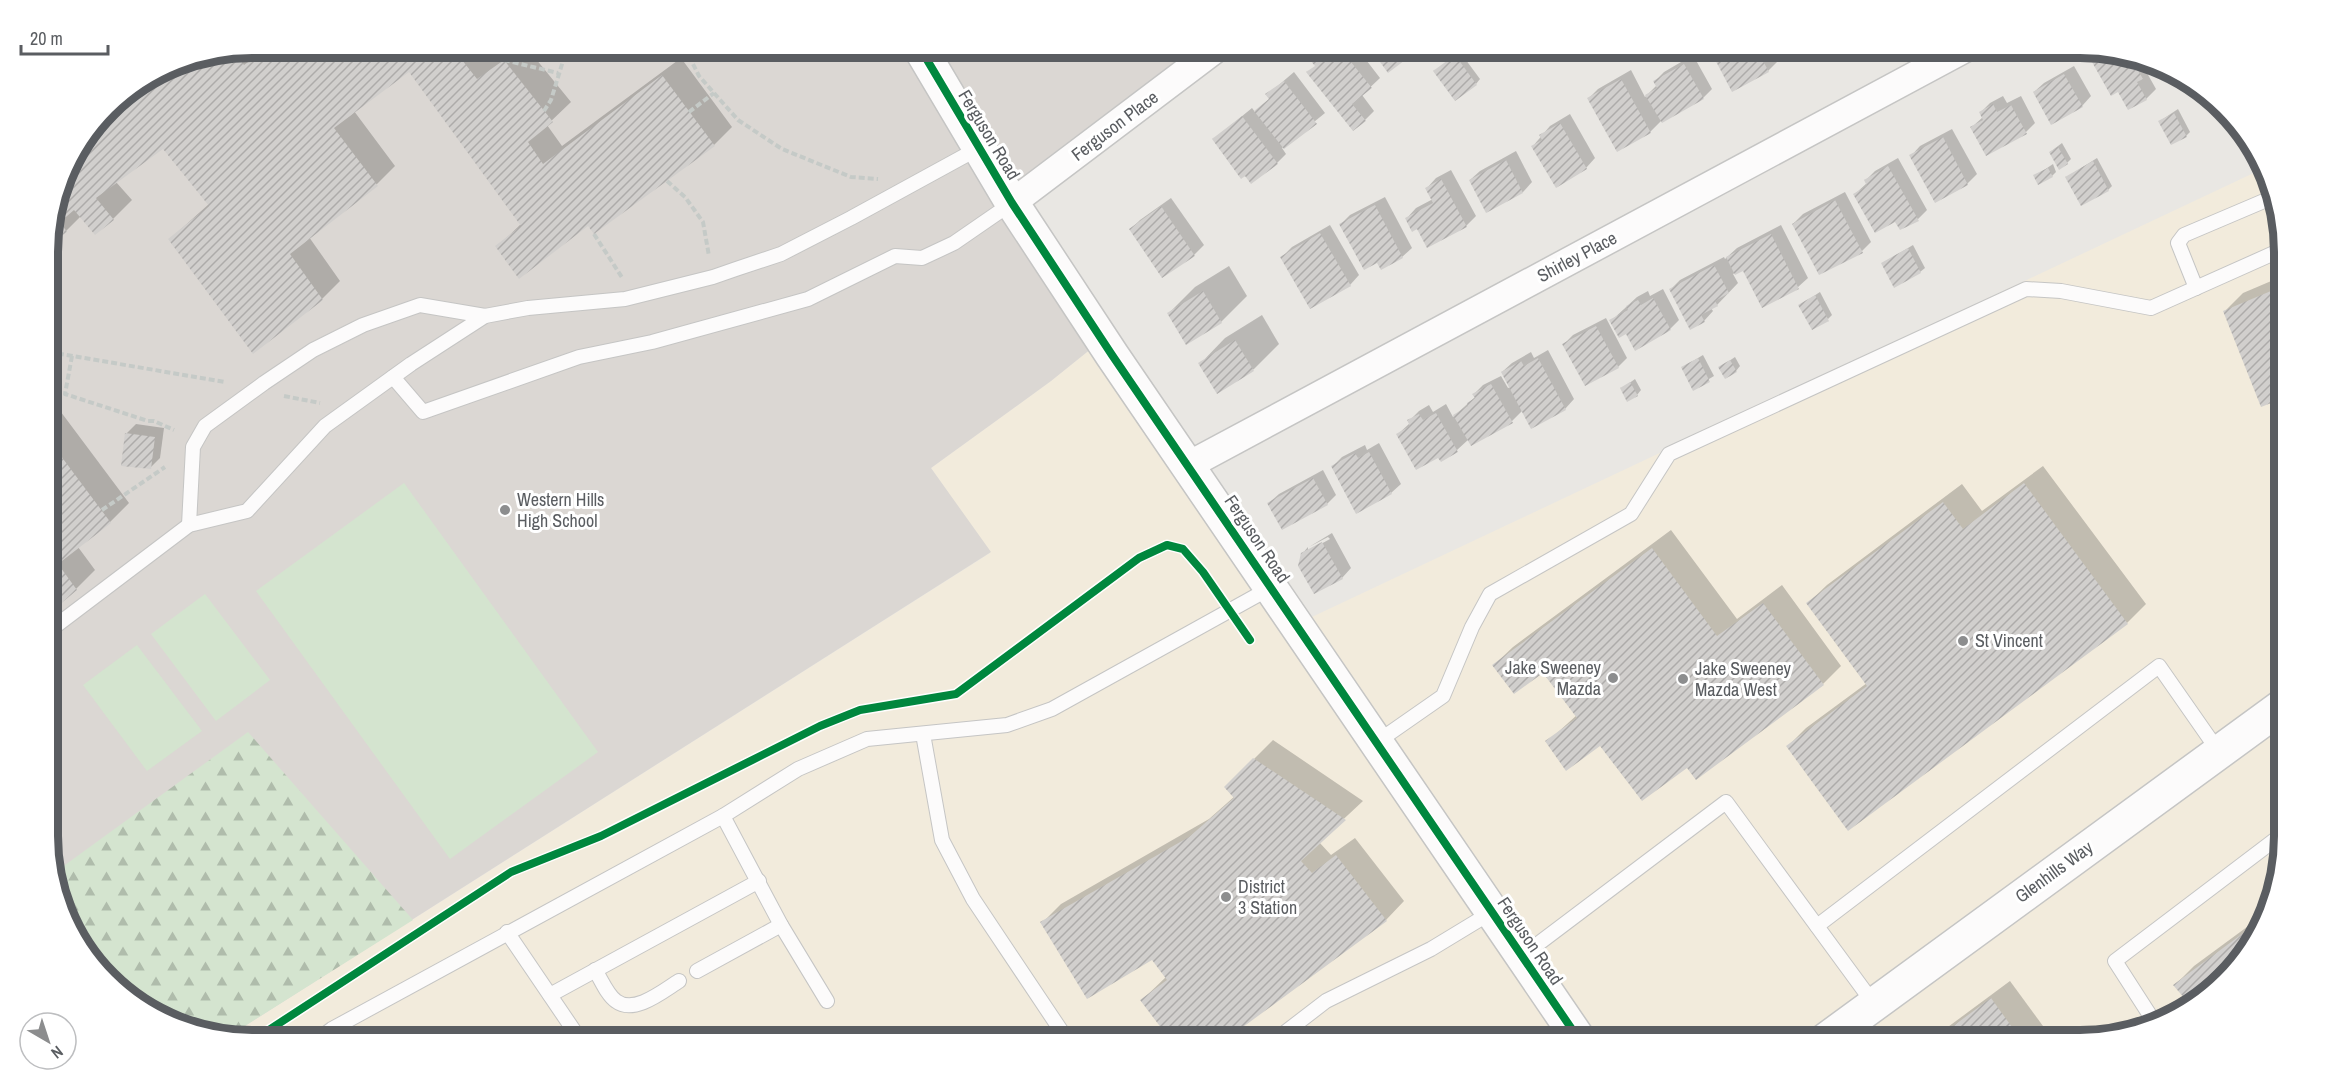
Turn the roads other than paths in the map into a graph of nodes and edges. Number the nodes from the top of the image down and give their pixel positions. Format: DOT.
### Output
graph roads {
  1 [pos="926,58"];
  2 [pos="1204,58"];
  3 [pos="1946,58"];
  4 [pos="979,148"];
  5 [pos="2267,200"];
  6 [pos="1012,203"];
  7 [pos="2274,253"];
  8 [pos="2196,288"];
  9 [pos="485,316"];
  10 [pos="393,377"];
  11 [pos="1189,465"];
  12 [pos="189,525"];
  13 [pos="1272,587"];
  14 [pos="58,624"];
  15 [pos="2274,712"];
  16 [pos="922,734"];
  17 [pos="1377,742"];
  18 [pos="2219,752"];
  19 [pos="723,816"];
  20 [pos="2274,840"];
  21 [pos="759,881"];
  22 [pos="1492,912"];
  23 [pos="781,925"];
  24 [pos="1817,926"];
  25 [pos="507,932"];
  26 [pos="1522,956"];
  27 [pos="595,970"];
  28 [pos="697,972"];
  29 [pos="679,981"];
  30 [pos="550,995"];
  31 [pos="827,1001"];
  32 [pos="1874,1004"];
  33 [pos="2151,1017"];
  34 [pos="331,1030"];
  35 [pos="574,1030"];
  36 [pos="1061,1030"];
  37 [pos="1288,1030"];
  38 [pos="1572,1030"];
  39 [pos="1839,1030"];
  1 -- 4 [label="street, Ferguson Road"];
  2 -- 6 [label="street, Ferguson Place"];
  3 -- 11 [label="street, Shirley Place"];
  4 -- 6 [label="street, Ferguson Road"];
  4 -- 9 [label="lane"];
  5 -- 8 [label="lane"];
  6 -- 10 [label="lane"];
  6 -- 11 [label="street, Ferguson Road"];
  7 -- 8 [label="lane"];
  8 -- 17 [label="lane"];
  9 -- 10 [label="lane"];
  9 -- 12 [label="lane"];
  10 -- 12 [label="lane"];
  11 -- 13 [label="street, Ferguson Road"];
  12 -- 14 [label="lane"];
  13 -- 16 [label="lane"];
  13 -- 17 [label="street, Ferguson Road"];
  15 -- 18 [label="street, Glenhills Way"];
  16 -- 19 [label="lane"];
  16 -- 36 [label="lane"];
  17 -- 22 [label="street, Ferguson Road"];
  18 -- 24 [label="lane"];
  18 -- 32 [label="street, Glenhills Way"];
  19 -- 21 [label="lane"];
  19 -- 25 [label="lane"];
  20 -- 33 [label="lane"];
  21 -- 23 [label="lane"];
  21 -- 27 [label="lane"];
  22 -- 26 [label="street, Ferguson Road"];
  22 -- 37 [label="lane"];
  23 -- 28 [label="lane"];
  23 -- 31 [label="lane"];
  24 -- 26 [label="lane"];
  24 -- 32 [label="lane"];
  25 -- 30 [label="lane"];
  25 -- 34 [label="lane"];
  26 -- 38 [label="street, Ferguson Road"];
  27 -- 29 [label="lane"];
  27 -- 30 [label="lane"];
  30 -- 35 [label="lane"];
  32 -- 39 [label="street, Glenhills Way"];
}
